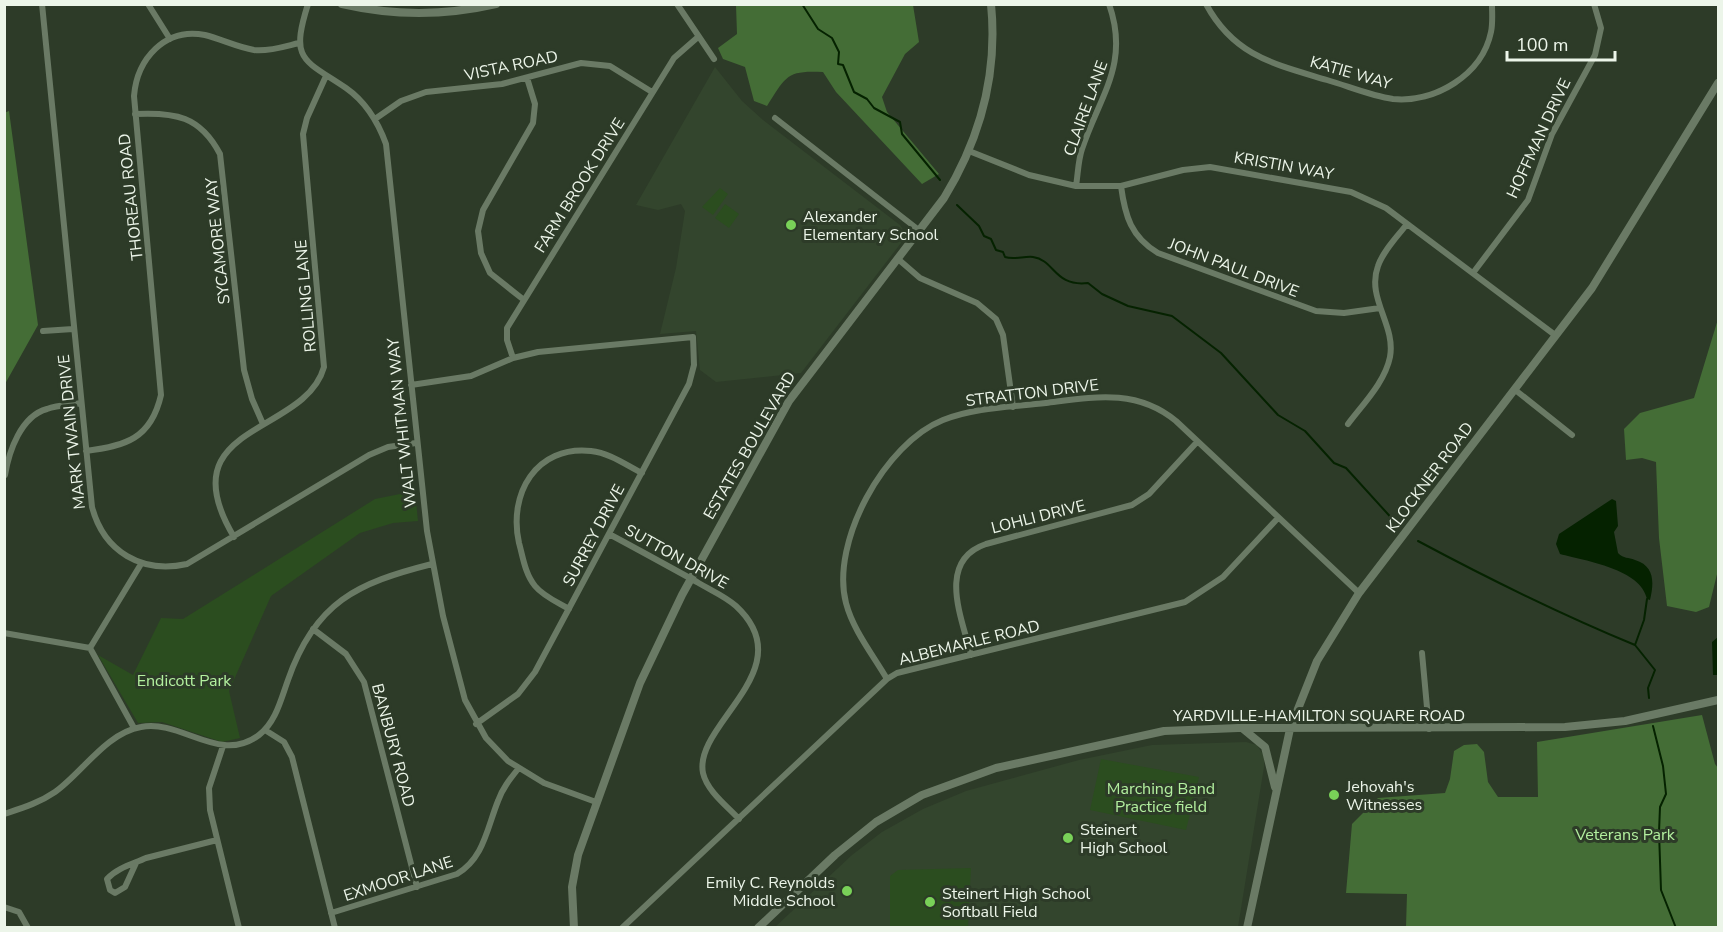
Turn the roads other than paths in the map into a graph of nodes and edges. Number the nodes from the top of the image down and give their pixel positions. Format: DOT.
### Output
graph roads {
  1 [pos="42,4"];
  2 [pos="148,4"];
  3 [pos="308,4"];
  4 [pos="342,4"];
  5 [pos="496,4"];
  6 [pos="677,4"];
  7 [pos="991,4"];
  8 [pos="1109,4"];
  9 [pos="1206,4"];
  10 [pos="1492,4"];
  11 [pos="1594,4"];
  12 [pos="698,37"];
  13 [pos="170,39"];
  14 [pos="299,43"];
  15 [pos="714,59"];
  16 [pos="326,76"];
  17 [pos="527,78"];
  18 [pos="1719,83"];
  19 [pos="652,92"];
  20 [pos="135,114"];
  21 [pos="775,118"];
  22 [pos="375,119"];
  23 [pos="969,151"];
  24 [pos="1076,186"];
  25 [pos="1121,186"];
  26 [pos="1407,224"];
  27 [pos="920,231"];
  28 [pos="898,259"];
  29 [pos="1473,273"];
  30 [pos="524,300"];
  31 [pos="1380,308"];
  32 [pos="73,329"];
  33 [pos="43,331"];
  34 [pos="1555,336"];
  35 [pos="513,358"];
  36 [pos="411,385"];
  37 [pos="1515,388"];
  38 [pos="81,403"];
  39 [pos="1013,407"];
  40 [pos="263,424"];
  41 [pos="1348,424"];
  42 [pos="1572,435"];
  43 [pos="1197,442"];
  44 [pos="416,443"];
  45 [pos="86,451"];
  46 [pos="642,473"];
  47 [pos="5,475"];
  48 [pos="1278,518"];
  49 [pos="609,534"];
  50 [pos="234,537"];
  51 [pos="141,564"];
  52 [pos="432,564"];
  53 [pos="691,579"];
  54 [pos="1359,593"];
  55 [pos="568,609"];
  56 [pos="313,629"];
  57 [pos="4,633"];
  58 [pos="90,648"];
  59 [pos="1422,653"];
  60 [pos="970,655"];
  61 [pos="886,679"];
  62 [pos="1719,700"];
  63 [pos="476,724"];
  64 [pos="134,728"];
  65 [pos="1241,728"];
  66 [pos="1290,729"];
  67 [pos="1430,729"];
  68 [pos="265,730"];
  69 [pos="223,746"];
  70 [pos="518,769"];
  71 [pos="1276,793"];
  72 [pos="596,802"];
  73 [pos="4,814"];
  74 [pos="739,819"];
  75 [pos="217,840"];
  76 [pos="136,862"];
  77 [pos="417,887"];
  78 [pos="4,907"];
  79 [pos="331,913"];
  80 [pos="28,927"];
  81 [pos="238,927"];
  82 [pos="335,927"];
  83 [pos="574,927"];
  84 [pos="622,927"];
  85 [pos="758,927"];
  86 [pos="1247,927"];
  1 -- 32 [label="street, MARK TWAIN DRIVE"];
  2 -- 13 [label="street"];
  3 -- 14 [label="street"];
  4 -- 5 [label="street"];
  6 -- 12 [label="street"];
  7 -- 23 [label="street, ESTATES BOULEVARD"];
  8 -- 24 [label="street, CLAIRE LANE"];
  9 -- 10 [label="street, KATIE WAY"];
  11 -- 29 [label="street, HOFFMAN DRIVE"];
  12 -- 15 [label="street"];
  12 -- 19 [label="street, FARM BROOK DRIVE"];
  13 -- 14 [label="street, THOREAU ROAD"];
  13 -- 20 [label="street, THOREAU ROAD"];
  14 -- 16 [label="street, WALT WHITMAN WAY"];
  16 -- 22 [label="street, WALT WHITMAN WAY"];
  16 -- 40 [label="street, ROLLING LANE"];
  17 -- 19 [label="street, VISTA ROAD"];
  17 -- 22 [label="street, VISTA ROAD"];
  17 -- 30 [label="street"];
  18 -- 34 [label="street, KLOCKNER ROAD"];
  19 -- 30 [label="street, FARM BROOK DRIVE"];
  20 -- 40 [label="street, SYCAMORE WAY"];
  20 -- 45 [label="street, THOREAU ROAD"];
  21 -- 27 [label="street"];
  22 -- 36 [label="street, WALT WHITMAN WAY"];
  23 -- 24 [label="street, KRISTIN WAY"];
  23 -- 27 [label="street, ESTATES BOULEVARD"];
  24 -- 25 [label="street, KRISTIN WAY"];
  25 -- 26 [label="street, KRISTIN WAY"];
  25 -- 31 [label="street, JOHN PAUL DRIVE"];
  26 -- 29 [label="street, KRISTIN WAY"];
  26 -- 31 [label="street"];
  27 -- 28 [label="street, ESTATES BOULEVARD"];
  28 -- 39 [label="street"];
  28 -- 53 [label="street, ESTATES BOULEVARD"];
  29 -- 34 [label="street, KRISTIN WAY"];
  30 -- 35 [label="street, FARM BROOK DRIVE"];
  31 -- 41 [label="street"];
  32 -- 33 [label="street"];
  32 -- 38 [label="street, MARK TWAIN DRIVE"];
  34 -- 37 [label="street, KLOCKNER ROAD"];
  35 -- 36 [label="street"];
  35 -- 46 [label="street, SURREY DRIVE"];
  36 -- 44 [label="street, WALT WHITMAN WAY"];
  37 -- 42 [label="street"];
  37 -- 54 [label="street, KLOCKNER ROAD"];
  38 -- 45 [label="street, MARK TWAIN DRIVE"];
  38 -- 47 [label="street"];
  39 -- 43 [label="street, STRATTON DRIVE"];
  39 -- 61 [label="street, STRATTON DRIVE"];
  40 -- 50 [label="street, ROLLING LANE"];
  43 -- 48 [label="street, STRATTON DRIVE"];
  43 -- 60 [label="street, LOHLI DRIVE"];
  44 -- 50 [label="street, MARK TWAIN DRIVE"];
  44 -- 52 [label="street, WALT WHITMAN WAY"];
  45 -- 51 [label="street, MARK TWAIN DRIVE"];
  46 -- 49 [label="street, SURREY DRIVE"];
  46 -- 55 [label="street"];
  48 -- 54 [label="street, STRATTON DRIVE"];
  48 -- 60 [label="street, ALBEMARLE ROAD"];
  49 -- 53 [label="street, SUTTON DRIVE"];
  49 -- 55 [label="street, SURREY DRIVE"];
  50 -- 51 [label="street, MARK TWAIN DRIVE"];
  51 -- 58 [label="street"];
  52 -- 56 [label="street"];
  52 -- 63 [label="street, WALT WHITMAN WAY"];
  53 -- 72 [label="street, ESTATES BOULEVARD"];
  53 -- 74 [label="street, SUTTON DRIVE"];
  54 -- 66 [label="street, KLOCKNER ROAD"];
  55 -- 63 [label="street, SURREY DRIVE"];
  56 -- 68 [label="street"];
  56 -- 77 [label="street, BANBURY ROAD"];
  57 -- 58 [label="street"];
  58 -- 64 [label="street"];
  59 -- 67 [label="street"];
  60 -- 61 [label="street, ALBEMARLE ROAD"];
  61 -- 74 [label="street, ALBEMARLE ROAD"];
  62 -- 67 [label="street, YARDVILLE-HAMILTON SQUARE ROAD"];
  63 -- 70 [label="street, WALT WHITMAN WAY"];
  64 -- 69 [label="street"];
  64 -- 73 [label="street"];
  65 -- 66 [label="street, YARDVILLE-HAMILTON SQUARE ROAD"];
  65 -- 71 [label="street"];
  65 -- 85 [label="street, YARDVILLE-HAMILTON SQUARE ROAD"];
  66 -- 67 [label="street, YARDVILLE-HAMILTON SQUARE ROAD"];
  66 -- 71 [label="street, KLOCKNER ROAD"];
  68 -- 69 [label="street"];
  68 -- 79 [label="street"];
  69 -- 75 [label="street"];
  70 -- 72 [label="street, WALT WHITMAN WAY"];
  70 -- 77 [label="street, EXMOOR LANE"];
  71 -- 86 [label="street, KLOCKNER ROAD"];
  72 -- 83 [label="street, ESTATES BOULEVARD"];
  74 -- 84 [label="street, ALBEMARLE ROAD"];
  75 -- 76 [label="street"];
  75 -- 81 [label="street"];
  76 -- 76 [label="street"];
  77 -- 79 [label="street, EXMOOR LANE"];
  78 -- 80 [label="street"];
  79 -- 82 [label="street"];
}
